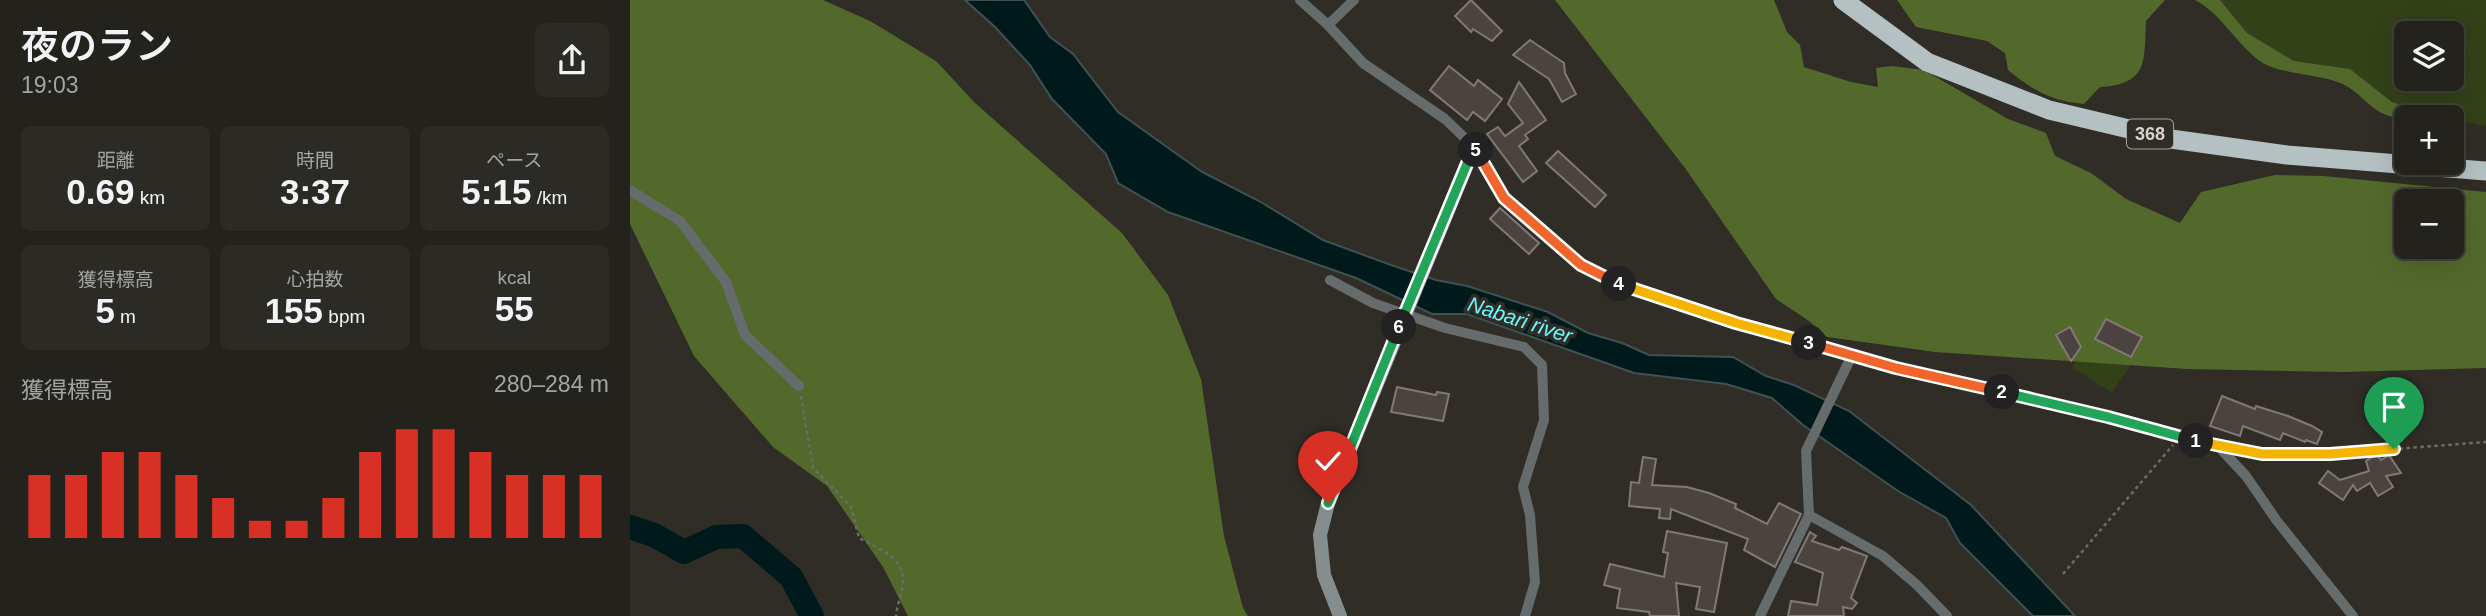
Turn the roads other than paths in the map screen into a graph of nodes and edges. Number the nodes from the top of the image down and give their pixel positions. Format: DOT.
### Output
graph roads {
  1 [pos="1300,0"];
  2 [pos="1354,0"];
  3 [pos="1843,0"];
  4 [pos="1328,25"];
  5 [pos="1474,147"];
  6 [pos="2486,171"];
  7 [pos="630,190"];
  8 [pos="1330,280"];
  9 [pos="1405,314"];
  10 [pos="1852,355"];
  11 [pos="799,386"];
  12 [pos="1810,515"];
  13 [pos="1340,616"];
  14 [pos="1525,616"];
  15 [pos="1760,616"];
  16 [pos="1947,616"];
  17 [pos="2353,616"];
  1 -- 4 [label="street"];
  2 -- 4 [label="street"];
  3 -- 6 [label="highway, 368"];
  4 -- 5 [label="street"];
  5 -- 9 [label="street"];
  5 -- 10 [label="street"];
  7 -- 11 [label="street"];
  8 -- 9 [label="street"];
  9 -- 13 [label="street"];
  9 -- 14 [label="street"];
  10 -- 12 [label="street"];
  10 -- 17 [label="street"];
  12 -- 15 [label="street"];
  12 -- 16 [label="street"];
}
